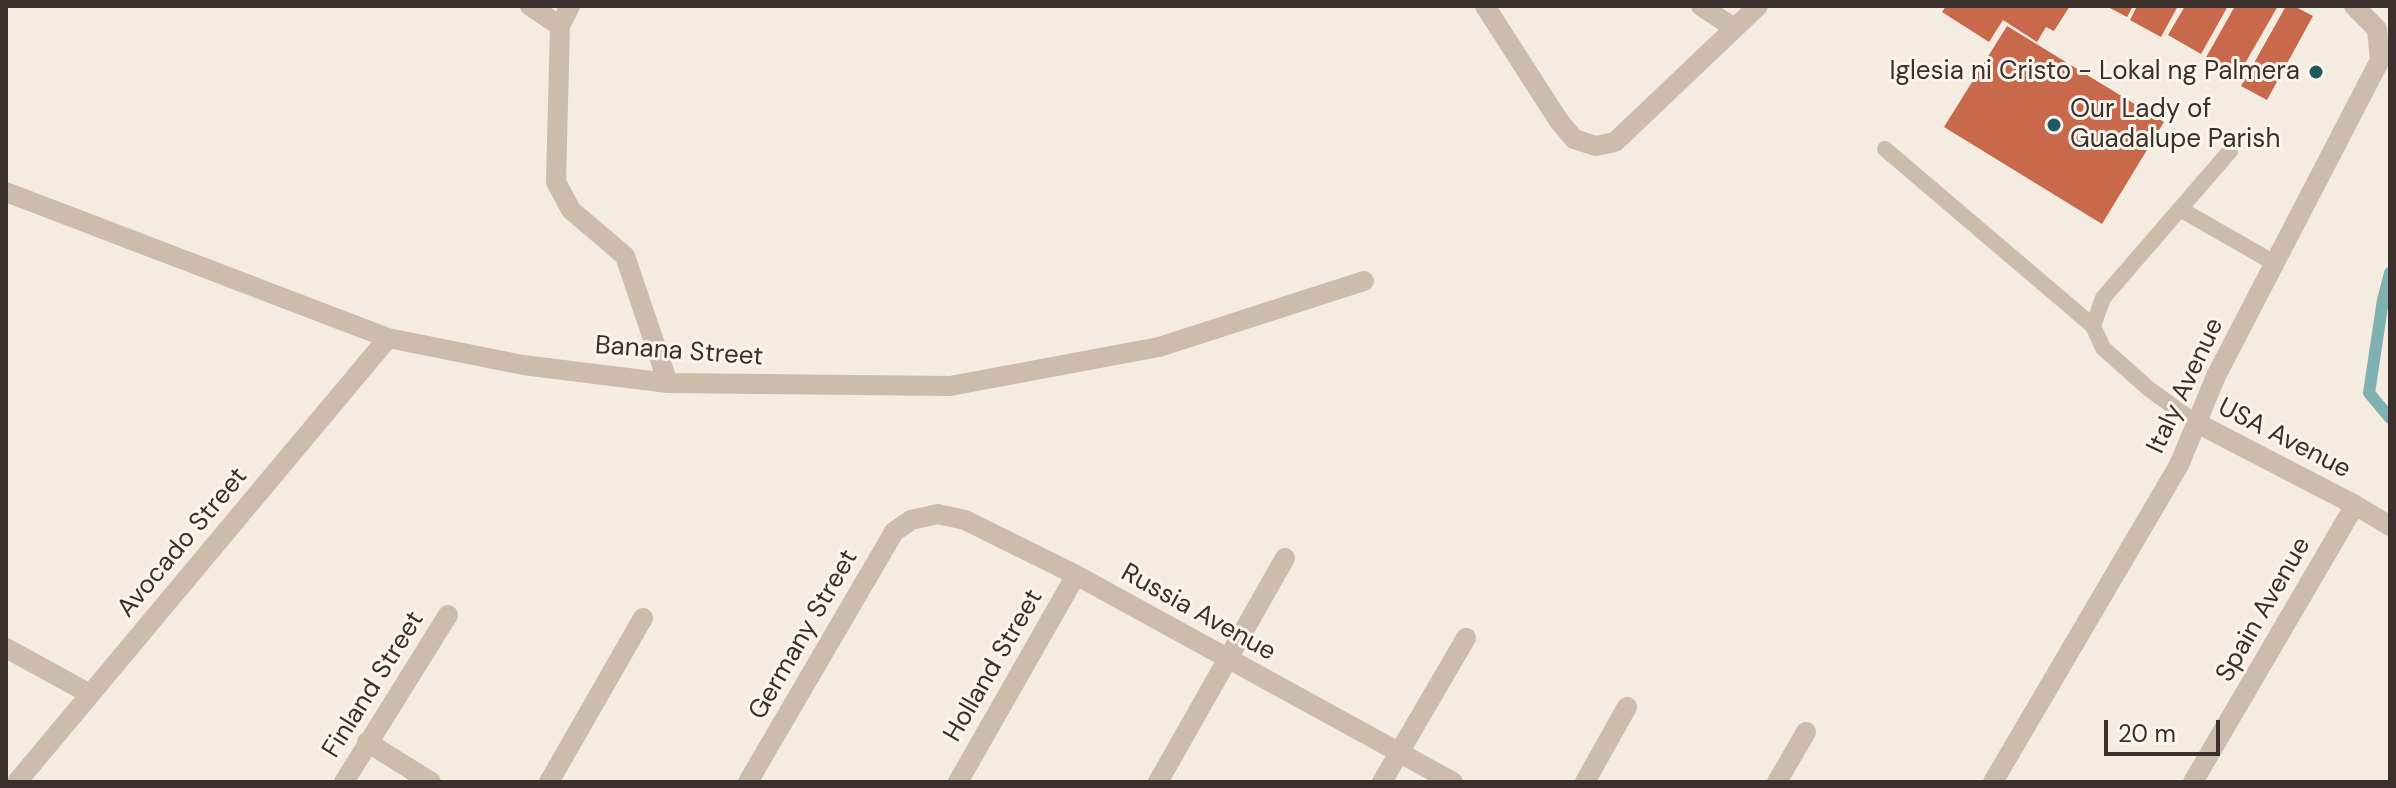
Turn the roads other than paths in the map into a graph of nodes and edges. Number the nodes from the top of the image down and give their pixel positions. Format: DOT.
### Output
graph roads {
  1 [pos="530,6"];
  2 [pos="570,6"];
  3 [pos="1485,6"];
  4 [pos="1701,6"];
  5 [pos="1758,6"];
  6 [pos="2354,6"];
  7 [pos="560,26"];
  8 [pos="1734,28"];
  9 [pos="1885,149"];
  10 [pos="2230,151"];
  11 [pos="6,192"];
  12 [pos="2180,209"];
  13 [pos="2276,264"];
  14 [pos="1364,281"];
  15 [pos="2093,326"];
  16 [pos="388,338"];
  17 [pos="668,383"];
  18 [pos="2195,422"];
  19 [pos="2355,505"];
  20 [pos="911,520"];
  21 [pos="2390,526"];
  22 [pos="1285,558"];
  23 [pos="1076,575"];
  24 [pos="448,615"];
  25 [pos="643,618"];
  26 [pos="1466,638"];
  27 [pos="6,648"];
  28 [pos="1226,658"];
  29 [pos="90,694"];
  30 [pos="1627,707"];
  31 [pos="1806,732"];
  32 [pos="367,742"];
  33 [pos="1399,752"];
  34 [pos="17,782"];
  35 [pos="344,782"];
  36 [pos="431,782"];
  37 [pos="549,782"];
  38 [pos="748,782"];
  39 [pos="958,782"];
  40 [pos="1158,782"];
  41 [pos="1382,782"];
  42 [pos="1453,782"];
  43 [pos="1585,782"];
  44 [pos="1777,782"];
  45 [pos="1993,782"];
  46 [pos="2193,782"];
  1 -- 7 [label="street"];
  2 -- 7 [label="street"];
  3 -- 8 [label="street"];
  4 -- 8 [label="street"];
  5 -- 8 [label="street"];
  6 -- 13 [label="street, Italy Avenue"];
  7 -- 17 [label="street"];
  9 -- 15 [label="lane"];
  10 -- 12 [label="lane"];
  11 -- 16 [label="street, Banana Street"];
  12 -- 13 [label="lane"];
  12 -- 15 [label="lane"];
  13 -- 18 [label="street, Italy Avenue"];
  14 -- 17 [label="street, Banana Street"];
  15 -- 18 [label="lane"];
  16 -- 17 [label="street, Banana Street"];
  16 -- 29 [label="street, Avocado Street"];
  18 -- 19 [label="street, USA Avenue"];
  18 -- 45 [label="street, Italy Avenue"];
  19 -- 21 [label="street, USA Avenue"];
  19 -- 46 [label="street, Spain Avenue"];
  20 -- 23 [label="street, Russia Avenue"];
  20 -- 38 [label="street, Germany Street"];
  22 -- 28 [label="street"];
  23 -- 28 [label="street, Russia Avenue"];
  23 -- 39 [label="street, Holland Street"];
  24 -- 32 [label="street, Finland Street"];
  25 -- 37 [label="street"];
  26 -- 33 [label="street"];
  27 -- 29 [label="street"];
  28 -- 33 [label="street, Russia Avenue"];
  28 -- 40 [label="street"];
  29 -- 34 [label="street, Avocado Street"];
  30 -- 43 [label="street"];
  31 -- 44 [label="street"];
  32 -- 35 [label="street, Finland Street"];
  32 -- 36 [label="street"];
  33 -- 41 [label="street"];
  33 -- 42 [label="street, Russia Avenue"];
}
